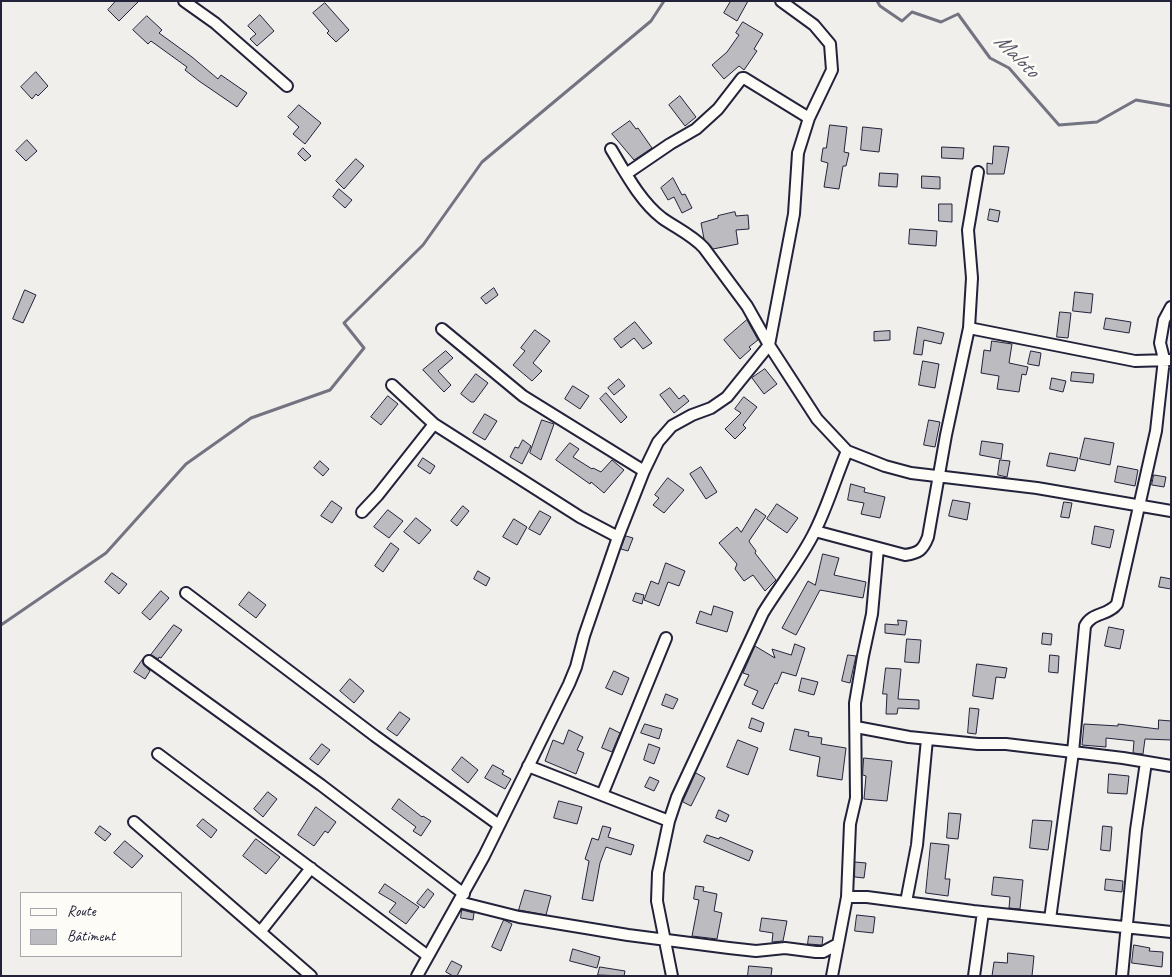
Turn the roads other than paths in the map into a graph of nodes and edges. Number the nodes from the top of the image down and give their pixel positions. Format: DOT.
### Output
graph roads {
  1 [pos="184,1"];
  2 [pos="781,1"];
  3 [pos="287,86"];
  4 [pos="809,118"];
  5 [pos="611,149"];
  6 [pos="978,172"];
  7 [pos="626,174"];
  8 [pos="1171,308"];
  9 [pos="969,328"];
  10 [pos="442,329"];
  11 [pos="769,345"];
  12 [pos="1167,360"];
  13 [pos="392,385"];
  14 [pos="434,424"];
  15 [pos="848,451"];
  16 [pos="644,471"];
  17 [pos="940,478"];
  18 [pos="1139,505"];
  19 [pos="1171,511"];
  20 [pos="362,512"];
  21 [pos="815,531"];
  22 [pos="618,537"];
  23 [pos="878,548"];
  24 [pos="186,593"];
  25 [pos="666,638"];
  26 [pos="149,660"];
  27 [pos="856,727"];
  28 [pos="928,739"];
  29 [pos="1073,752"];
  30 [pos="158,754"];
  31 [pos="1146,762"];
  32 [pos="528,766"];
  33 [pos="1171,766"];
  34 [pos="602,795"];
  35 [pos="669,821"];
  36 [pos="134,822"];
  37 [pos="499,826"];
  38 [pos="311,868"];
  39 [pos="847,896"];
  40 [pos="462,898"];
  41 [pos="906,902"];
  42 [pos="983,912"];
  43 [pos="1050,919"];
  44 [pos="1126,927"];
  45 [pos="261,931"];
  46 [pos="1171,932"];
  47 [pos="664,939"];
  48 [pos="838,944"];
  49 [pos="428,956"];
  50 [pos="312,976"];
  51 [pos="416,976"];
  52 [pos="672,976"];
  53 [pos="832,976"];
  54 [pos="974,976"];
  55 [pos="1122,976"];
  1 -- 3 [label="street"];
  2 -- 4 [label="street"];
  4 -- 7 [label="street"];
  4 -- 11 [label="street"];
  5 -- 7 [label="street"];
  6 -- 9 [label="street"];
  7 -- 11 [label="street"];
  8 -- 12 [label="street"];
  9 -- 12 [label="street"];
  9 -- 17 [label="street"];
  10 -- 16 [label="street"];
  11 -- 15 [label="street"];
  11 -- 16 [label="street"];
  12 -- 18 [label="street"];
  13 -- 14 [label="street"];
  14 -- 20 [label="street"];
  14 -- 22 [label="street"];
  15 -- 17 [label="street"];
  15 -- 21 [label="street"];
  16 -- 22 [label="street"];
  17 -- 18 [label="street"];
  17 -- 23 [label="street"];
  18 -- 19 [label="street"];
  18 -- 29 [label="street"];
  21 -- 23 [label="street"];
  21 -- 35 [label="street"];
  22 -- 32 [label="street"];
  23 -- 27 [label="street"];
  24 -- 37 [label="street"];
  25 -- 34 [label="street"];
  26 -- 40 [label="street"];
  27 -- 28 [label="street"];
  27 -- 39 [label="street"];
  28 -- 29 [label="street"];
  28 -- 41 [label="street"];
  29 -- 31 [label="street"];
  29 -- 43 [label="street"];
  30 -- 38 [label="street"];
  31 -- 33 [label="street"];
  31 -- 44 [label="street"];
  32 -- 34 [label="street"];
  32 -- 37 [label="street"];
  34 -- 35 [label="street"];
  35 -- 47 [label="street"];
  36 -- 45 [label="street"];
  37 -- 40 [label="street"];
  38 -- 45 [label="street"];
  38 -- 49 [label="street"];
  39 -- 41 [label="street"];
  39 -- 48 [label="street"];
  40 -- 47 [label="street"];
  40 -- 49 [label="street"];
  41 -- 42 [label="street"];
  42 -- 43 [label="street"];
  42 -- 54 [label="street"];
  43 -- 44 [label="street"];
  44 -- 46 [label="street"];
  44 -- 55 [label="street"];
  45 -- 50 [label="street"];
  47 -- 48 [label="street"];
  47 -- 52 [label="street"];
  48 -- 53 [label="street"];
  49 -- 51 [label="street"];
}
